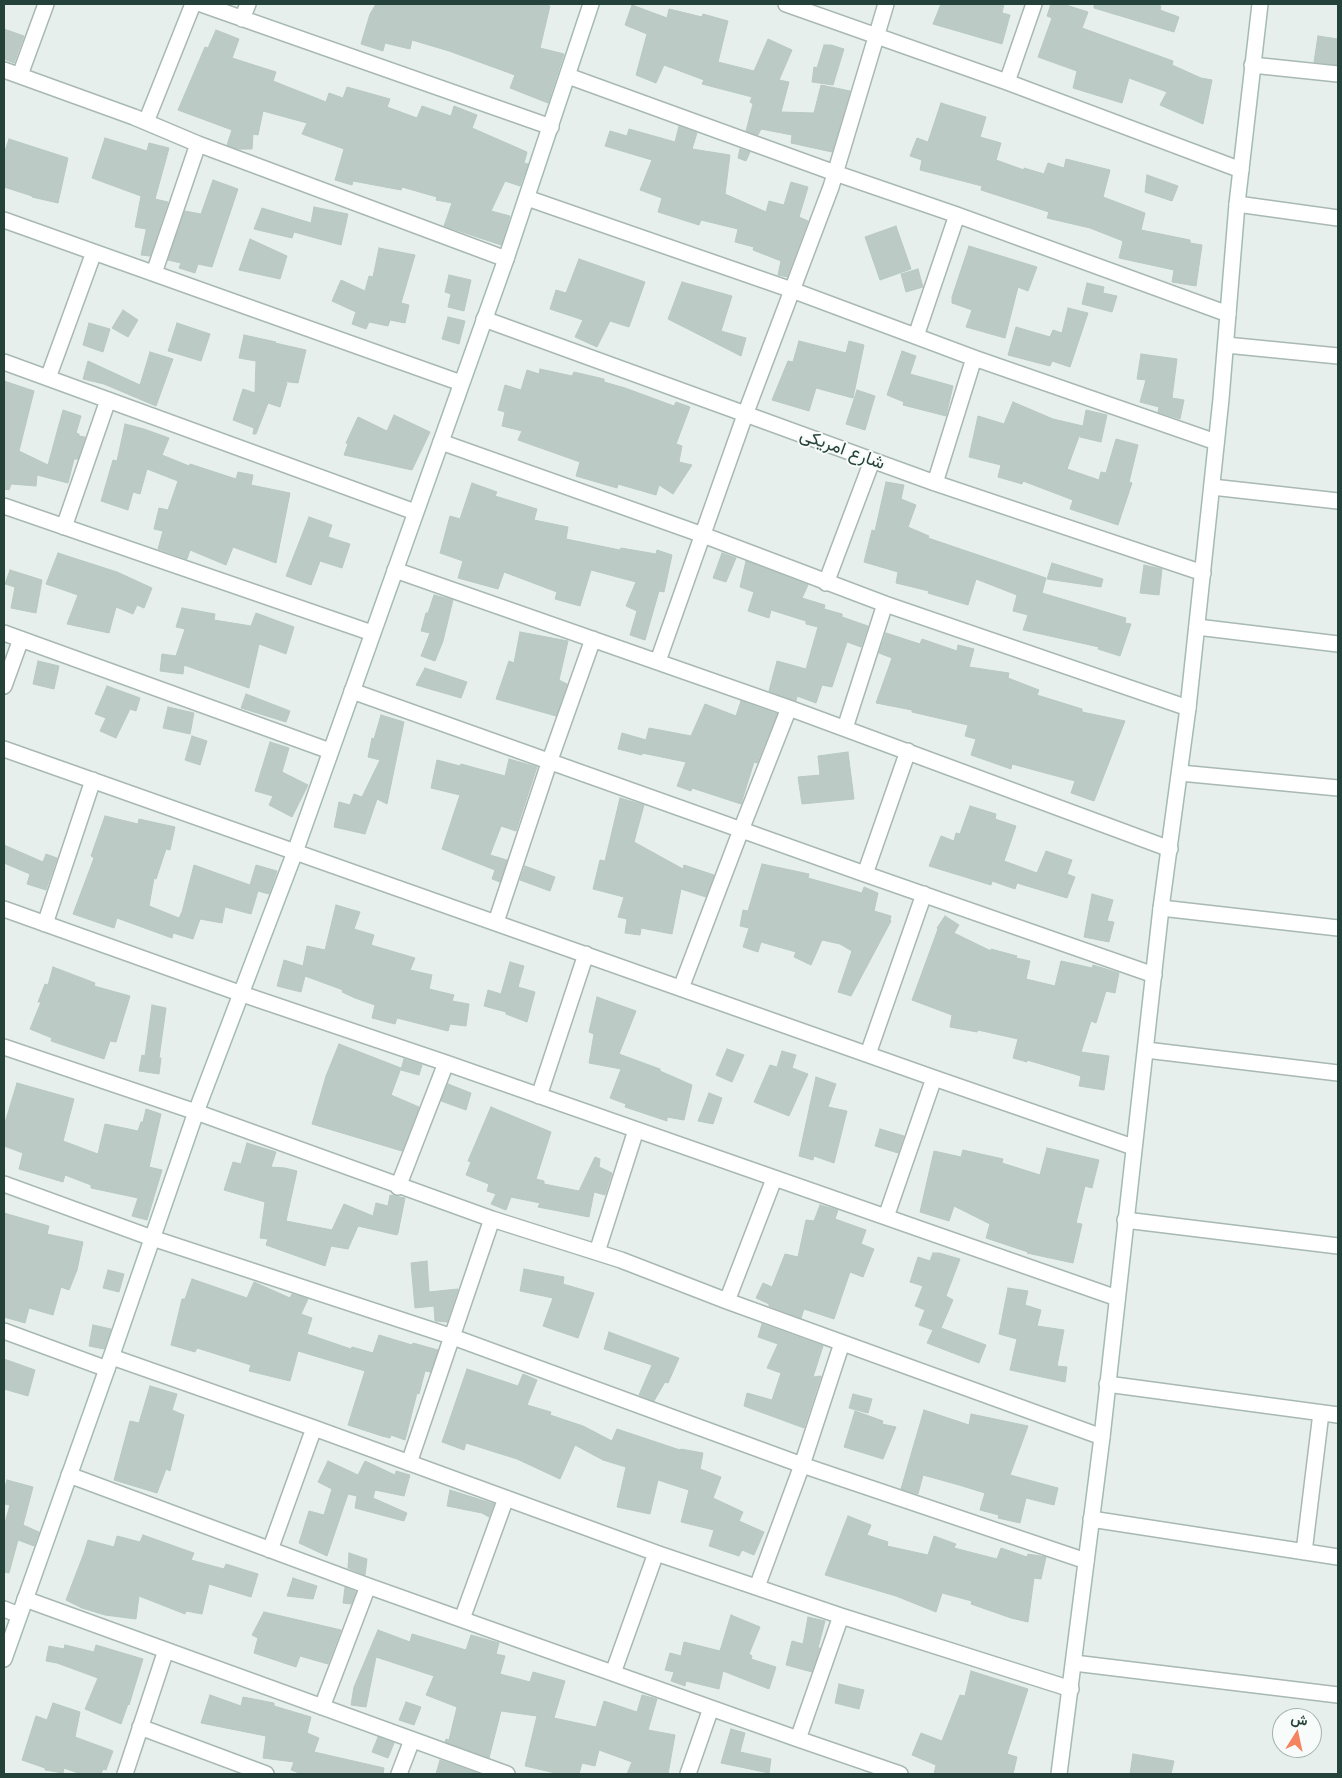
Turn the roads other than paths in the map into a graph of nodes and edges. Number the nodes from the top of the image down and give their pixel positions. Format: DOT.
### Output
graph roads {
  1 [pos="46,4"];
  2 [pos="193,4"];
  3 [pos="201,4"];
  4 [pos="248,4"];
  5 [pos="591,4"];
  6 [pos="786,4"];
  7 [pos="886,4"];
  8 [pos="1034,4"];
  9 [pos="1260,4"];
  10 [pos="242,19"];
  11 [pos="876,36"];
  12 [pos="1252,65"];
  13 [pos="4,70"];
  14 [pos="1338,74"];
  15 [pos="20,75"];
  16 [pos="568,76"];
  17 [pos="1008,82"];
  18 [pos="146,122"];
  19 [pos="551,127"];
  20 [pos="198,144"];
  21 [pos="1241,170"];
  22 [pos="835,173"];
  23 [pos="527,198"];
  24 [pos="1237,204"];
  25 [pos="957,214"];
  26 [pos="1338,218"];
  27 [pos="4,220"];
  28 [pos="94,252"];
  29 [pos="506,260"];
  30 [pos="154,273"];
  31 [pos="792,290"];
  32 [pos="1228,314"];
  33 [pos="484,319"];
  34 [pos="916,336"];
  35 [pos="1226,345"];
  36 [pos="1338,356"];
  37 [pos="974,358"];
  38 [pos="4,362"];
  39 [pos="48,378"];
  40 [pos="461,383"];
  41 [pos="108,400"];
  42 [pos="745,415"];
  43 [pos="441,442"];
  44 [pos="1216,442"];
  45 [pos="872,461"];
  46 [pos="935,483"];
  47 [pos="1212,486"];
  48 [pos="1338,501"];
  49 [pos="4,506"];
  50 [pos="415,512"];
  51 [pos="64,527"];
  52 [pos="703,535"];
  53 [pos="395,570"];
  54 [pos="1203,574"];
  55 [pos="826,583"];
  56 [pos="886,604"];
  57 [pos="1197,627"];
  58 [pos="4,633"];
  59 [pos="372,633"];
  60 [pos="593,638"];
  61 [pos="21,639"];
  62 [pos="1338,644"];
  63 [pos="658,661"];
  64 [pos="4,686"];
  65 [pos="352,691"];
  66 [pos="789,708"];
  67 [pos="1188,708"];
  68 [pos="844,728"];
  69 [pos="4,748"];
  70 [pos="330,751"];
  71 [pos="908,751"];
  72 [pos="550,760"];
  73 [pos="1180,773"];
  74 [pos="93,780"];
  75 [pos="1338,788"];
  76 [pos="740,830"];
  77 [pos="1170,849"];
  78 [pos="295,852"];
  79 [pos="864,874"];
  80 [pos="924,894"];
  81 [pos="1161,908"];
  82 [pos="4,910"];
  83 [pos="496,922"];
  84 [pos="45,924"];
  85 [pos="1338,928"];
  86 [pos="586,954"];
  87 [pos="1154,975"];
  88 [pos="682,988"];
  89 [pos="242,994"];
  90 [pos="4,1047"];
  91 [pos="1146,1050"];
  92 [pos="868,1054"];
  93 [pos="446,1063"];
  94 [pos="1338,1073"];
  95 [pos="934,1078"];
  96 [pos="539,1096"];
  97 [pos="196,1112"];
  98 [pos="636,1130"];
  99 [pos="1133,1147"];
  100 [pos="774,1179"];
  101 [pos="4,1184"];
  102 [pos="398,1187"];
  103 [pos="886,1217"];
  104 [pos="492,1220"];
  105 [pos="1125,1220"];
  106 [pos="152,1238"];
  107 [pos="1338,1246"];
  108 [pos="597,1252"];
  109 [pos="1117,1298"];
  110 [pos="727,1301"];
  111 [pos="4,1330"];
  112 [pos="453,1337"];
  113 [pos="842,1343"];
  114 [pos="110,1363"];
  115 [pos="1107,1384"];
  116 [pos="1321,1413"];
  117 [pos="1338,1415"];
  118 [pos="314,1428"];
  119 [pos="1102,1437"];
  120 [pos="409,1464"];
  121 [pos="802,1465"];
  122 [pos="69,1475"];
  123 [pos="506,1498"];
  124 [pos="1091,1520"];
  125 [pos="270,1550"];
  126 [pos="1304,1552"];
  127 [pos="656,1553"];
  128 [pos="1338,1557"];
  129 [pos="1086,1561"];
  130 [pos="368,1586"];
  131 [pos="757,1587"];
  132 [pos="25,1599"];
  133 [pos="4,1609"];
  134 [pos="19,1615"];
  135 [pos="841,1616"];
  136 [pos="462,1619"];
  137 [pos="166,1650"];
  138 [pos="4,1659"];
  139 [pos="1074,1663"];
  140 [pos="612,1673"];
  141 [pos="1071,1689"];
  142 [pos="1338,1695"];
  143 [pos="322,1707"];
  144 [pos="711,1708"];
  145 [pos="140,1727"];
  146 [pos="798,1739"];
  147 [pos="412,1740"];
  148 [pos="126,1774"];
  149 [pos="262,1774"];
  150 [pos="399,1774"];
  151 [pos="506,1774"];
  152 [pos="688,1774"];
  153 [pos="900,1774"];
  154 [pos="1059,1774"];
  1 -- 15 [label="street"];
  2 -- 18 [label="street"];
  3 -- 10 [label="street"];
  4 -- 10 [label="street"];
  5 -- 16 [label="street"];
  6 -- 11 [label="street"];
  7 -- 11 [label="street"];
  8 -- 17 [label="street"];
  9 -- 12 [label="street"];
  10 -- 19 [label="street"];
  11 -- 17 [label="street"];
  11 -- 22 [label="street"];
  12 -- 14 [label="street"];
  12 -- 21 [label="street"];
  13 -- 15 [label="street"];
  15 -- 18 [label="street"];
  16 -- 19 [label="street"];
  16 -- 22 [label="street"];
  17 -- 21 [label="street"];
  18 -- 20 [label="street"];
  19 -- 23 [label="street"];
  20 -- 29 [label="street"];
  20 -- 30 [label="street"];
  21 -- 24 [label="street"];
  22 -- 25 [label="street"];
  22 -- 31 [label="street"];
  23 -- 29 [label="street"];
  23 -- 31 [label="street"];
  24 -- 26 [label="street"];
  24 -- 32 [label="street"];
  25 -- 32 [label="street"];
  25 -- 34 [label="street"];
  27 -- 28 [label="street"];
  28 -- 30 [label="street"];
  28 -- 39 [label="street"];
  29 -- 33 [label="street"];
  30 -- 40 [label="street"];
  31 -- 34 [label="street"];
  31 -- 42 [label="street"];
  32 -- 35 [label="street"];
  33 -- 40 [label="street"];
  33 -- 42 [label="street, شارع امريكى"];
  34 -- 37 [label="street"];
  35 -- 36 [label="street"];
  35 -- 44 [label="street"];
  37 -- 44 [label="street"];
  37 -- 46 [label="street"];
  38 -- 39 [label="street"];
  39 -- 41 [label="street"];
  40 -- 43 [label="street"];
  41 -- 50 [label="street"];
  41 -- 51 [label="street"];
  42 -- 45 [label="street, شارع امريكى"];
  42 -- 52 [label="street"];
  43 -- 50 [label="street"];
  43 -- 52 [label="street"];
  44 -- 47 [label="street"];
  45 -- 46 [label="street, شارع امريكى"];
  45 -- 55 [label="street"];
  46 -- 54 [label="street, شارع امريكى"];
  47 -- 48 [label="street"];
  47 -- 54 [label="street"];
  49 -- 51 [label="street"];
  50 -- 53 [label="street"];
  51 -- 59 [label="street"];
  52 -- 55 [label="street"];
  52 -- 63 [label="street"];
  53 -- 59 [label="street"];
  53 -- 60 [label="street"];
  54 -- 57 [label="street"];
  55 -- 56 [label="street"];
  56 -- 67 [label="street"];
  56 -- 68 [label="street"];
  57 -- 62 [label="street"];
  57 -- 67 [label="street"];
  58 -- 61 [label="street"];
  59 -- 65 [label="street"];
  60 -- 63 [label="street"];
  60 -- 72 [label="street"];
  61 -- 64 [label="street"];
  61 -- 70 [label="street"];
  63 -- 66 [label="street"];
  65 -- 70 [label="street"];
  65 -- 72 [label="street"];
  66 -- 68 [label="street"];
  66 -- 76 [label="street"];
  67 -- 73 [label="street"];
  68 -- 71 [label="street"];
  69 -- 74 [label="street"];
  70 -- 78 [label="street"];
  71 -- 77 [label="street"];
  71 -- 79 [label="street"];
  72 -- 76 [label="street"];
  72 -- 83 [label="street"];
  73 -- 75 [label="street"];
  73 -- 77 [label="street"];
  74 -- 78 [label="street"];
  74 -- 84 [label="street"];
  76 -- 79 [label="street"];
  76 -- 88 [label="street"];
  77 -- 81 [label="street"];
  78 -- 83 [label="street"];
  78 -- 89 [label="street"];
  79 -- 80 [label="street"];
  80 -- 87 [label="street"];
  80 -- 92 [label="street"];
  81 -- 85 [label="street"];
  81 -- 87 [label="street"];
  82 -- 84 [label="street"];
  83 -- 86 [label="street"];
  84 -- 89 [label="street"];
  86 -- 88 [label="street"];
  86 -- 96 [label="street"];
  87 -- 91 [label="street"];
  88 -- 92 [label="street"];
  89 -- 93 [label="street"];
  89 -- 97 [label="street"];
  90 -- 97 [label="street"];
  91 -- 94 [label="street"];
  91 -- 99 [label="street"];
  92 -- 95 [label="street"];
  93 -- 96 [label="street"];
  93 -- 102 [label="street"];
  95 -- 99 [label="street"];
  95 -- 103 [label="street"];
  96 -- 98 [label="street"];
  97 -- 102 [label="street"];
  97 -- 106 [label="street"];
  98 -- 100 [label="street"];
  98 -- 108 [label="street"];
  99 -- 105 [label="street"];
  100 -- 103 [label="street"];
  100 -- 110 [label="street"];
  101 -- 106 [label="street"];
  102 -- 104 [label="street"];
  103 -- 109 [label="street"];
  104 -- 108 [label="street"];
  104 -- 112 [label="street"];
  105 -- 107 [label="street"];
  105 -- 109 [label="street"];
  106 -- 112 [label="street"];
  106 -- 114 [label="street"];
  108 -- 110 [label="street"];
  109 -- 115 [label="street"];
  110 -- 113 [label="street"];
  111 -- 114 [label="street"];
  112 -- 120 [label="street"];
  112 -- 121 [label="street"];
  113 -- 119 [label="street"];
  113 -- 121 [label="street"];
  114 -- 118 [label="street"];
  114 -- 122 [label="street"];
  115 -- 116 [label="street"];
  115 -- 119 [label="street"];
  116 -- 117 [label="street"];
  116 -- 126 [label="street"];
  118 -- 120 [label="street"];
  118 -- 125 [label="street"];
  119 -- 124 [label="street"];
  120 -- 123 [label="street"];
  121 -- 129 [label="street"];
  121 -- 131 [label="street"];
  122 -- 125 [label="street"];
  122 -- 132 [label="street"];
  123 -- 127 [label="street"];
  123 -- 136 [label="street"];
  124 -- 126 [label="street"];
  124 -- 129 [label="street"];
  125 -- 130 [label="street"];
  126 -- 128 [label="street"];
  127 -- 131 [label="street"];
  127 -- 140 [label="street"];
  129 -- 139 [label="street"];
  130 -- 136 [label="street"];
  130 -- 143 [label="street"];
  131 -- 135 [label="street"];
  132 -- 134 [label="street"];
  132 -- 137 [label="street"];
  133 -- 134 [label="street"];
  134 -- 138 [label="street"];
  135 -- 141 [label="street"];
  135 -- 146 [label="street"];
  136 -- 140 [label="street"];
  137 -- 143 [label="street"];
  137 -- 145 [label="street"];
  139 -- 141 [label="street"];
  139 -- 142 [label="street"];
  140 -- 144 [label="street"];
  141 -- 154 [label="street"];
  143 -- 147 [label="street"];
  144 -- 146 [label="street"];
  144 -- 152 [label="street"];
  145 -- 148 [label="street"];
  145 -- 149 [label="street"];
  146 -- 153 [label="street"];
  147 -- 150 [label="street"];
  147 -- 151 [label="street"];
}
